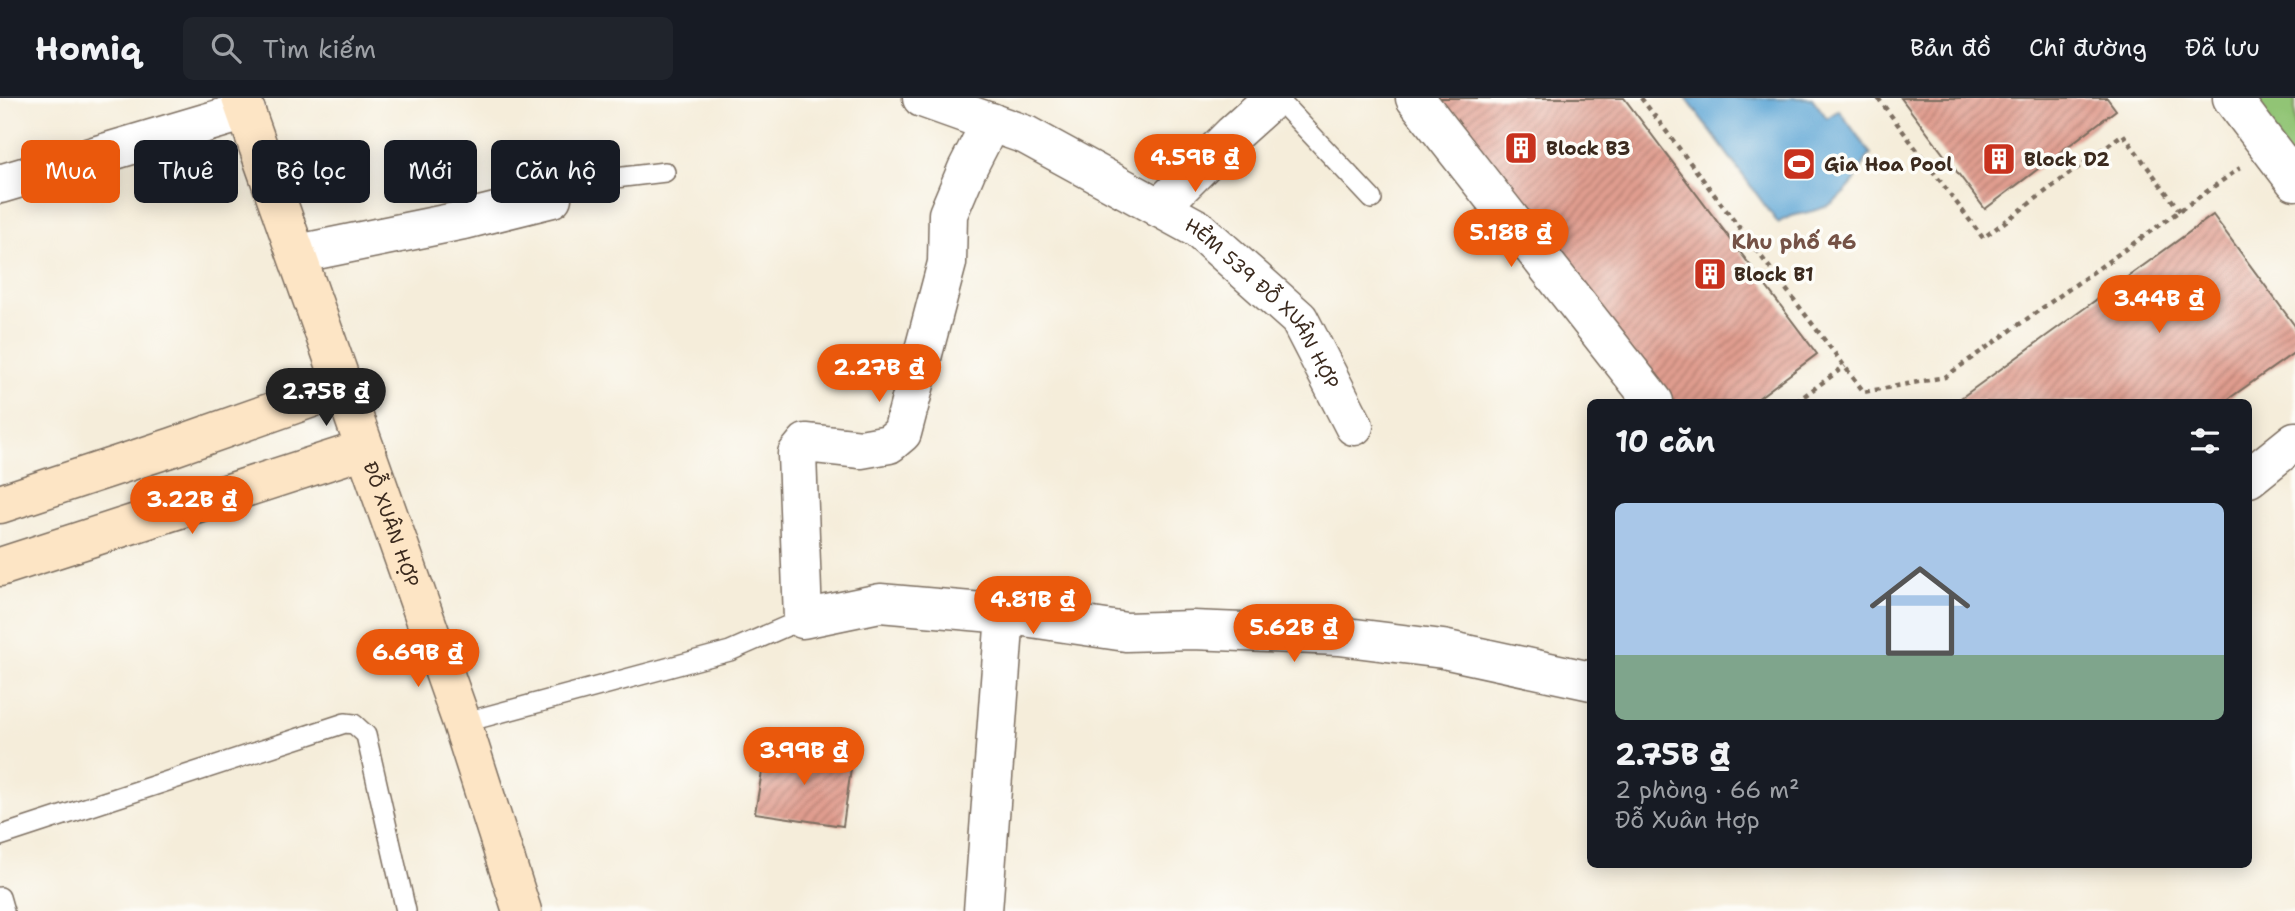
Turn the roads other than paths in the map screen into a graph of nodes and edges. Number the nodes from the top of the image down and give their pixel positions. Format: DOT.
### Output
graph roads {
  1 [pos="922,98"];
  2 [pos="1275,98"];
  3 [pos="1415,98"];
  4 [pos="2232,98"];
  5 [pos="244,104"];
  6 [pos="991,122"];
  7 [pos="665,172"];
  8 [pos="620,177"];
  9 [pos="2295,181"];
  10 [pos="0,184"];
  11 [pos="1373,199"];
  12 [pos="532,203"];
  13 [pos="1159,208"];
  14 [pos="297,254"];
  15 [pos="343,387"];
  16 [pos="1652,399"];
  17 [pos="1354,426"];
  18 [pos="2295,441"];
  19 [pos="365,449"];
  20 [pos="2252,476"];
  21 [pos="0,504"];
  22 [pos="0,566"];
  23 [pos="1005,614"];
  24 [pos="803,619"];
  25 [pos="1587,680"];
  26 [pos="462,723"];
  27 [pos="0,836"];
  28 [pos="0,897"];
  29 [pos="4,911"];
  30 [pos="406,911"];
  31 [pos="522,911"];
  32 [pos="983,911"];
  1 -- 6 [label="street, HẺM 539 ĐỖ XUÂN HỢP"];
  2 -- 11 [label="lane"];
  2 -- 13 [label="street"];
  3 -- 16 [label="street"];
  4 -- 9 [label="street"];
  5 -- 10 [label="street"];
  5 -- 14 [label="main road, ĐỖ XUÂN HỢP"];
  6 -- 13 [label="street, HẺM 539 ĐỖ XUÂN HỢP"];
  6 -- 24 [label="street"];
  7 -- 8 [label="lane"];
  12 -- 14 [label="street"];
  13 -- 17 [label="street, HẺM 539 ĐỖ XUÂN HỢP"];
  14 -- 15 [label="main road, ĐỖ XUÂN HỢP"];
  15 -- 19 [label="main road, ĐỖ XUÂN HỢP"];
  15 -- 21 [label="main road"];
  18 -- 20 [label="street"];
  19 -- 22 [label="main road"];
  19 -- 26 [label="main road, ĐỖ XUÂN HỢP"];
  23 -- 24 [label="street"];
  23 -- 25 [label="street"];
  23 -- 32 [label="street"];
  24 -- 26 [label="lane"];
  26 -- 31 [label="main road, ĐỖ XUÂN HỢP"];
  27 -- 30 [label="lane"];
  28 -- 29 [label="lane"];
}
